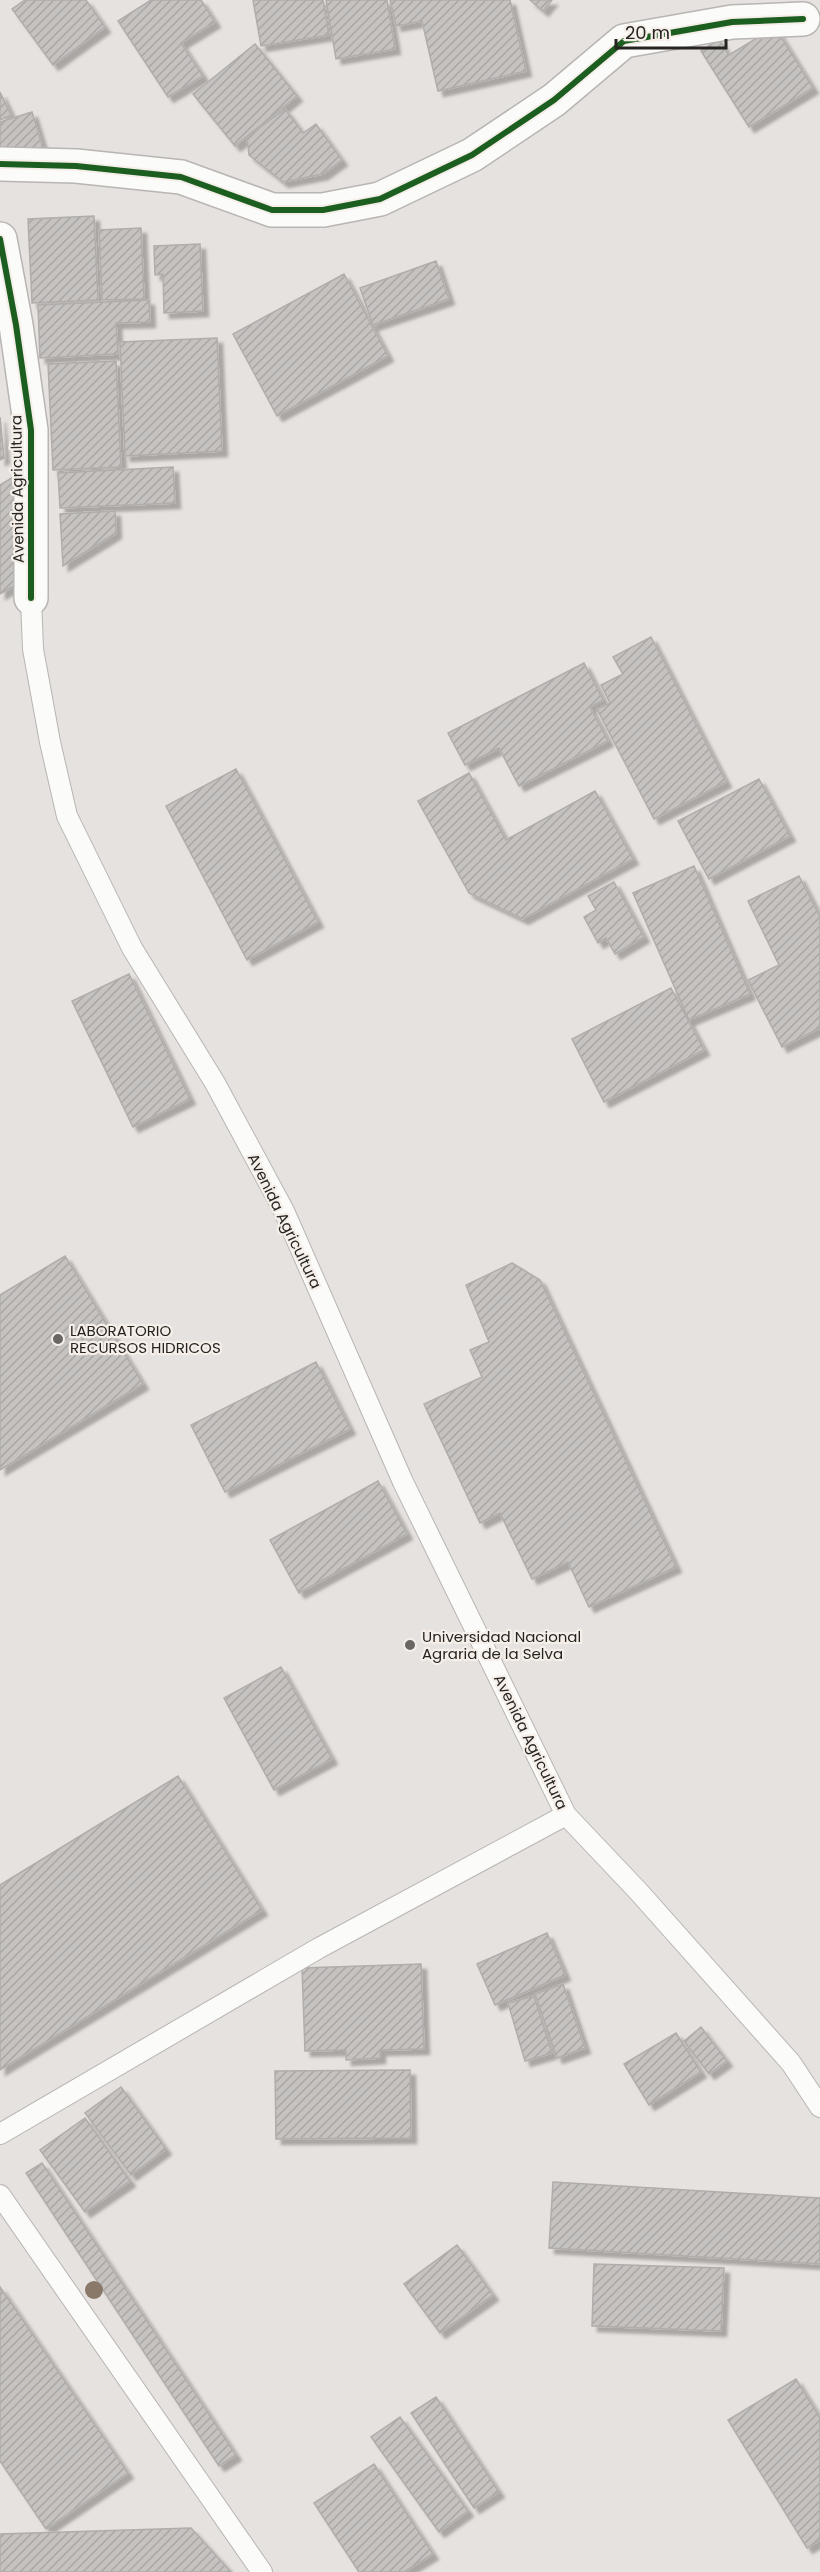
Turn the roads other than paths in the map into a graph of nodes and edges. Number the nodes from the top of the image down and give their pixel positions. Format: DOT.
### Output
graph roads {
  1 [pos="803,19"];
  2 [pos="0,164"];
  3 [pos="0,239"];
  4 [pos="31,598"];
  5 [pos="566,1815"];
  6 [pos="820,2107"];
  7 [pos="0,2134"];
  8 [pos="0,2195"];
  9 [pos="262,2572"];
  1 -- 2 [label="street"];
  3 -- 4 [label="street, Avenida Agricultura"];
  4 -- 5 [label="lane, Avenida Agricultura"];
  5 -- 6 [label="lane, Avenida Agricultura"];
  5 -- 7 [label="lane"];
  8 -- 9 [label="lane"];
}
